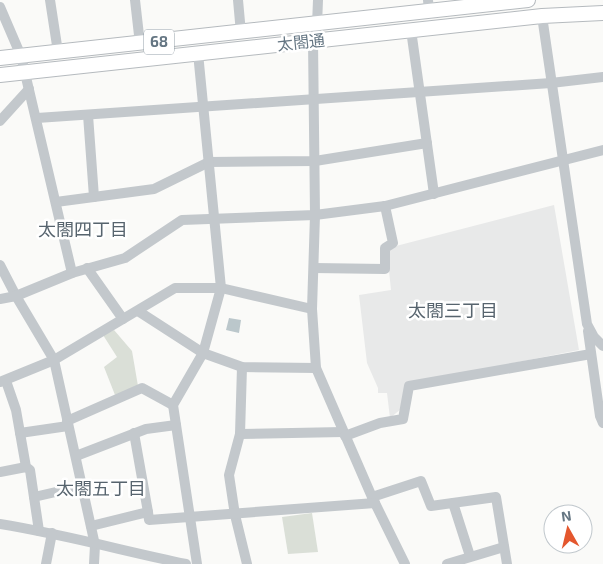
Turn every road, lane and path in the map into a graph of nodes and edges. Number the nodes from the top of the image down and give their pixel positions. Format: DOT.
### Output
graph roads {
  1 [pos="50,0"];
  2 [pos="135,0"];
  3 [pos="238,0"];
  4 [pos="318,0"];
  5 [pos="528,0"];
  6 [pos="428,6"];
  7 [pos="0,7"];
  8 [pos="603,13"];
  9 [pos="542,16"];
  10 [pos="317,25"];
  11 [pos="411,30"];
  12 [pos="241,33"];
  13 [pos="313,41"];
  14 [pos="140,44"];
  15 [pos="58,52"];
  16 [pos="198,53"];
  17 [pos="21,56"];
  18 [pos="0,58"];
  19 [pos="24,72"];
  20 [pos="0,75"];
  21 [pos="603,76"];
  22 [pos="551,83"];
  23 [pos="29,88"];
  24 [pos="420,91"];
  25 [pos="314,98"];
  26 [pos="203,106"];
  27 [pos="88,114"];
  28 [pos="37,118"];
  29 [pos="0,121"];
  30 [pos="427,143"];
  31 [pos="603,150"];
  32 [pos="315,161"];
  33 [pos="563,161"];
  34 [pos="208,162"];
  35 [pos="434,194"];
  36 [pos="94,197"];
  37 [pos="56,202"];
  38 [pos="385,206"];
  39 [pos="315,215"];
  40 [pos="216,219"];
  41 [pos="0,265"];
  42 [pos="87,268"];
  43 [pos="314,268"];
  44 [pos="72,272"];
  45 [pos="221,288"];
  46 [pos="16,296"];
  47 [pos="0,298"];
  48 [pos="312,309"];
  49 [pos="138,311"];
  50 [pos="123,319"];
  51 [pos="587,324"];
  52 [pos="603,346"];
  53 [pos="203,353"];
  54 [pos="591,354"];
  55 [pos="54,360"];
  56 [pos="242,367"];
  57 [pos="316,368"];
  58 [pos="3,382"];
  59 [pos="173,405"];
  60 [pos="67,423"];
  61 [pos="603,423"];
  62 [pos="176,425"];
  63 [pos="20,433"];
  64 [pos="134,433"];
  65 [pos="344,433"];
  66 [pos="240,434"];
  67 [pos="76,456"];
  68 [pos="26,467"];
  69 [pos="0,472"];
  70 [pos="82,486"];
  71 [pos="34,497"];
  72 [pos="374,500"];
  73 [pos="453,503"];
  74 [pos="148,512"];
  75 [pos="235,515"];
  76 [pos="190,517"];
  77 [pos="0,524"];
  78 [pos="91,526"];
  79 [pos="40,531"];
  80 [pos="52,533"];
  81 [pos="95,545"];
  82 [pos="504,546"];
  83 [pos="470,556"];
  84 [pos="46,564"];
  85 [pos="94,564"];
  86 [pos="186,564"];
  87 [pos="197,564"];
  88 [pos="247,564"];
  89 [pos="404,564"];
  90 [pos="447,564"];
  91 [pos="507,564"];
  1 -- 15 [label="street"];
  2 -- 14 [label="street"];
  3 -- 12 [label="street"];
  4 -- 10 [label="street"];
  5 -- 6 [label="main road, 太閤通 / 68"];
  6 -- 10 [label="main road, 太閤通 / 68"];
  7 -- 17 [label="street"];
  8 -- 9 [label="main road, 太閤通 / 68"];
  9 -- 11 [label="main road, 太閤通 / 68"];
  9 -- 22 [label="street"];
  10 -- 12 [label="main road, 太閤通 / 68"];
  10 -- 13 [label="street"];
  11 -- 13 [label="main road, 太閤通 / 68"];
  11 -- 24 [label="street"];
  12 -- 14 [label="main road, 太閤通 / 68"];
  13 -- 16 [label="main road, 太閤通 / 68"];
  13 -- 25 [label="street"];
  14 -- 15 [label="main road, 太閤通 / 68"];
  15 -- 17 [label="main road, 太閤通 / 68"];
  16 -- 19 [label="main road, 太閤通 / 68"];
  16 -- 26 [label="street"];
  17 -- 18 [label="main road, 太閤通 / 68"];
  17 -- 19 [label="street"];
  19 -- 20 [label="main road, 太閤通 / 68"];
  19 -- 23 [label="street"];
  21 -- 22 [label="street"];
  22 -- 24 [label="street"];
  22 -- 33 [label="street"];
  23 -- 28 [label="street"];
  23 -- 29 [label="street"];
  24 -- 25 [label="street"];
  24 -- 30 [label="street"];
  25 -- 26 [label="street"];
  25 -- 32 [label="street"];
  26 -- 27 [label="street"];
  26 -- 34 [label="street"];
  27 -- 28 [label="street"];
  27 -- 36 [label="street"];
  28 -- 37 [label="street"];
  30 -- 32 [label="street"];
  30 -- 35 [label="street"];
  31 -- 33 [label="street"];
  32 -- 34 [label="street"];
  32 -- 39 [label="street"];
  33 -- 35 [label="street"];
  33 -- 51 [label="street"];
  34 -- 36 [label="street"];
  34 -- 40 [label="street"];
  35 -- 38 [label="street"];
  36 -- 37 [label="street"];
  37 -- 44 [label="street"];
  38 -- 39 [label="street"];
  38 -- 43 [label="street"];
  39 -- 40 [label="street"];
  39 -- 43 [label="street"];
  40 -- 42 [label="street"];
  40 -- 45 [label="street"];
  41 -- 46 [label="street"];
  42 -- 44 [label="street"];
  42 -- 50 [label="street"];
  43 -- 48 [label="street"];
  44 -- 46 [label="street"];
  45 -- 48 [label="street"];
  45 -- 49 [label="street"];
  45 -- 53 [label="street"];
  46 -- 47 [label="street"];
  46 -- 55 [label="street"];
  48 -- 57 [label="street"];
  49 -- 50 [label="street"];
  49 -- 53 [label="street"];
  50 -- 55 [label="street"];
  51 -- 52 [label="street"];
  51 -- 54 [label="street"];
  53 -- 56 [label="street"];
  53 -- 59 [label="street"];
  54 -- 61 [label="street"];
  54 -- 65 [label="street"];
  55 -- 58 [label="street"];
  55 -- 60 [label="street"];
  56 -- 57 [label="street"];
  56 -- 66 [label="street"];
  57 -- 65 [label="street"];
  58 -- 63 [label="street"];
  59 -- 60 [label="street"];
  59 -- 62 [label="street"];
  60 -- 63 [label="street"];
  60 -- 67 [label="street"];
  62 -- 64 [label="street"];
  62 -- 76 [label="street"];
  63 -- 68 [label="street"];
  64 -- 67 [label="street"];
  64 -- 74 [label="street"];
  65 -- 66 [label="street"];
  65 -- 72 [label="street"];
  66 -- 75 [label="street"];
  67 -- 70 [label="street"];
  68 -- 69 [label="street"];
  68 -- 71 [label="street"];
  70 -- 71 [label="street"];
  70 -- 78 [label="street"];
  71 -- 79 [label="street"];
  72 -- 73 [label="street"];
  72 -- 75 [label="street"];
  72 -- 89 [label="street"];
  73 -- 82 [label="street"];
  73 -- 83 [label="street"];
  74 -- 76 [label="street"];
  74 -- 78 [label="street"];
  75 -- 76 [label="street"];
  75 -- 88 [label="street"];
  76 -- 87 [label="street"];
  77 -- 79 [label="street"];
  78 -- 81 [label="street"];
  79 -- 80 [label="street"];
  80 -- 81 [label="street"];
  80 -- 84 [label="street"];
  81 -- 85 [label="street"];
  81 -- 86 [label="street"];
  82 -- 83 [label="street"];
  82 -- 91 [label="street"];
  83 -- 90 [label="street"];
}
